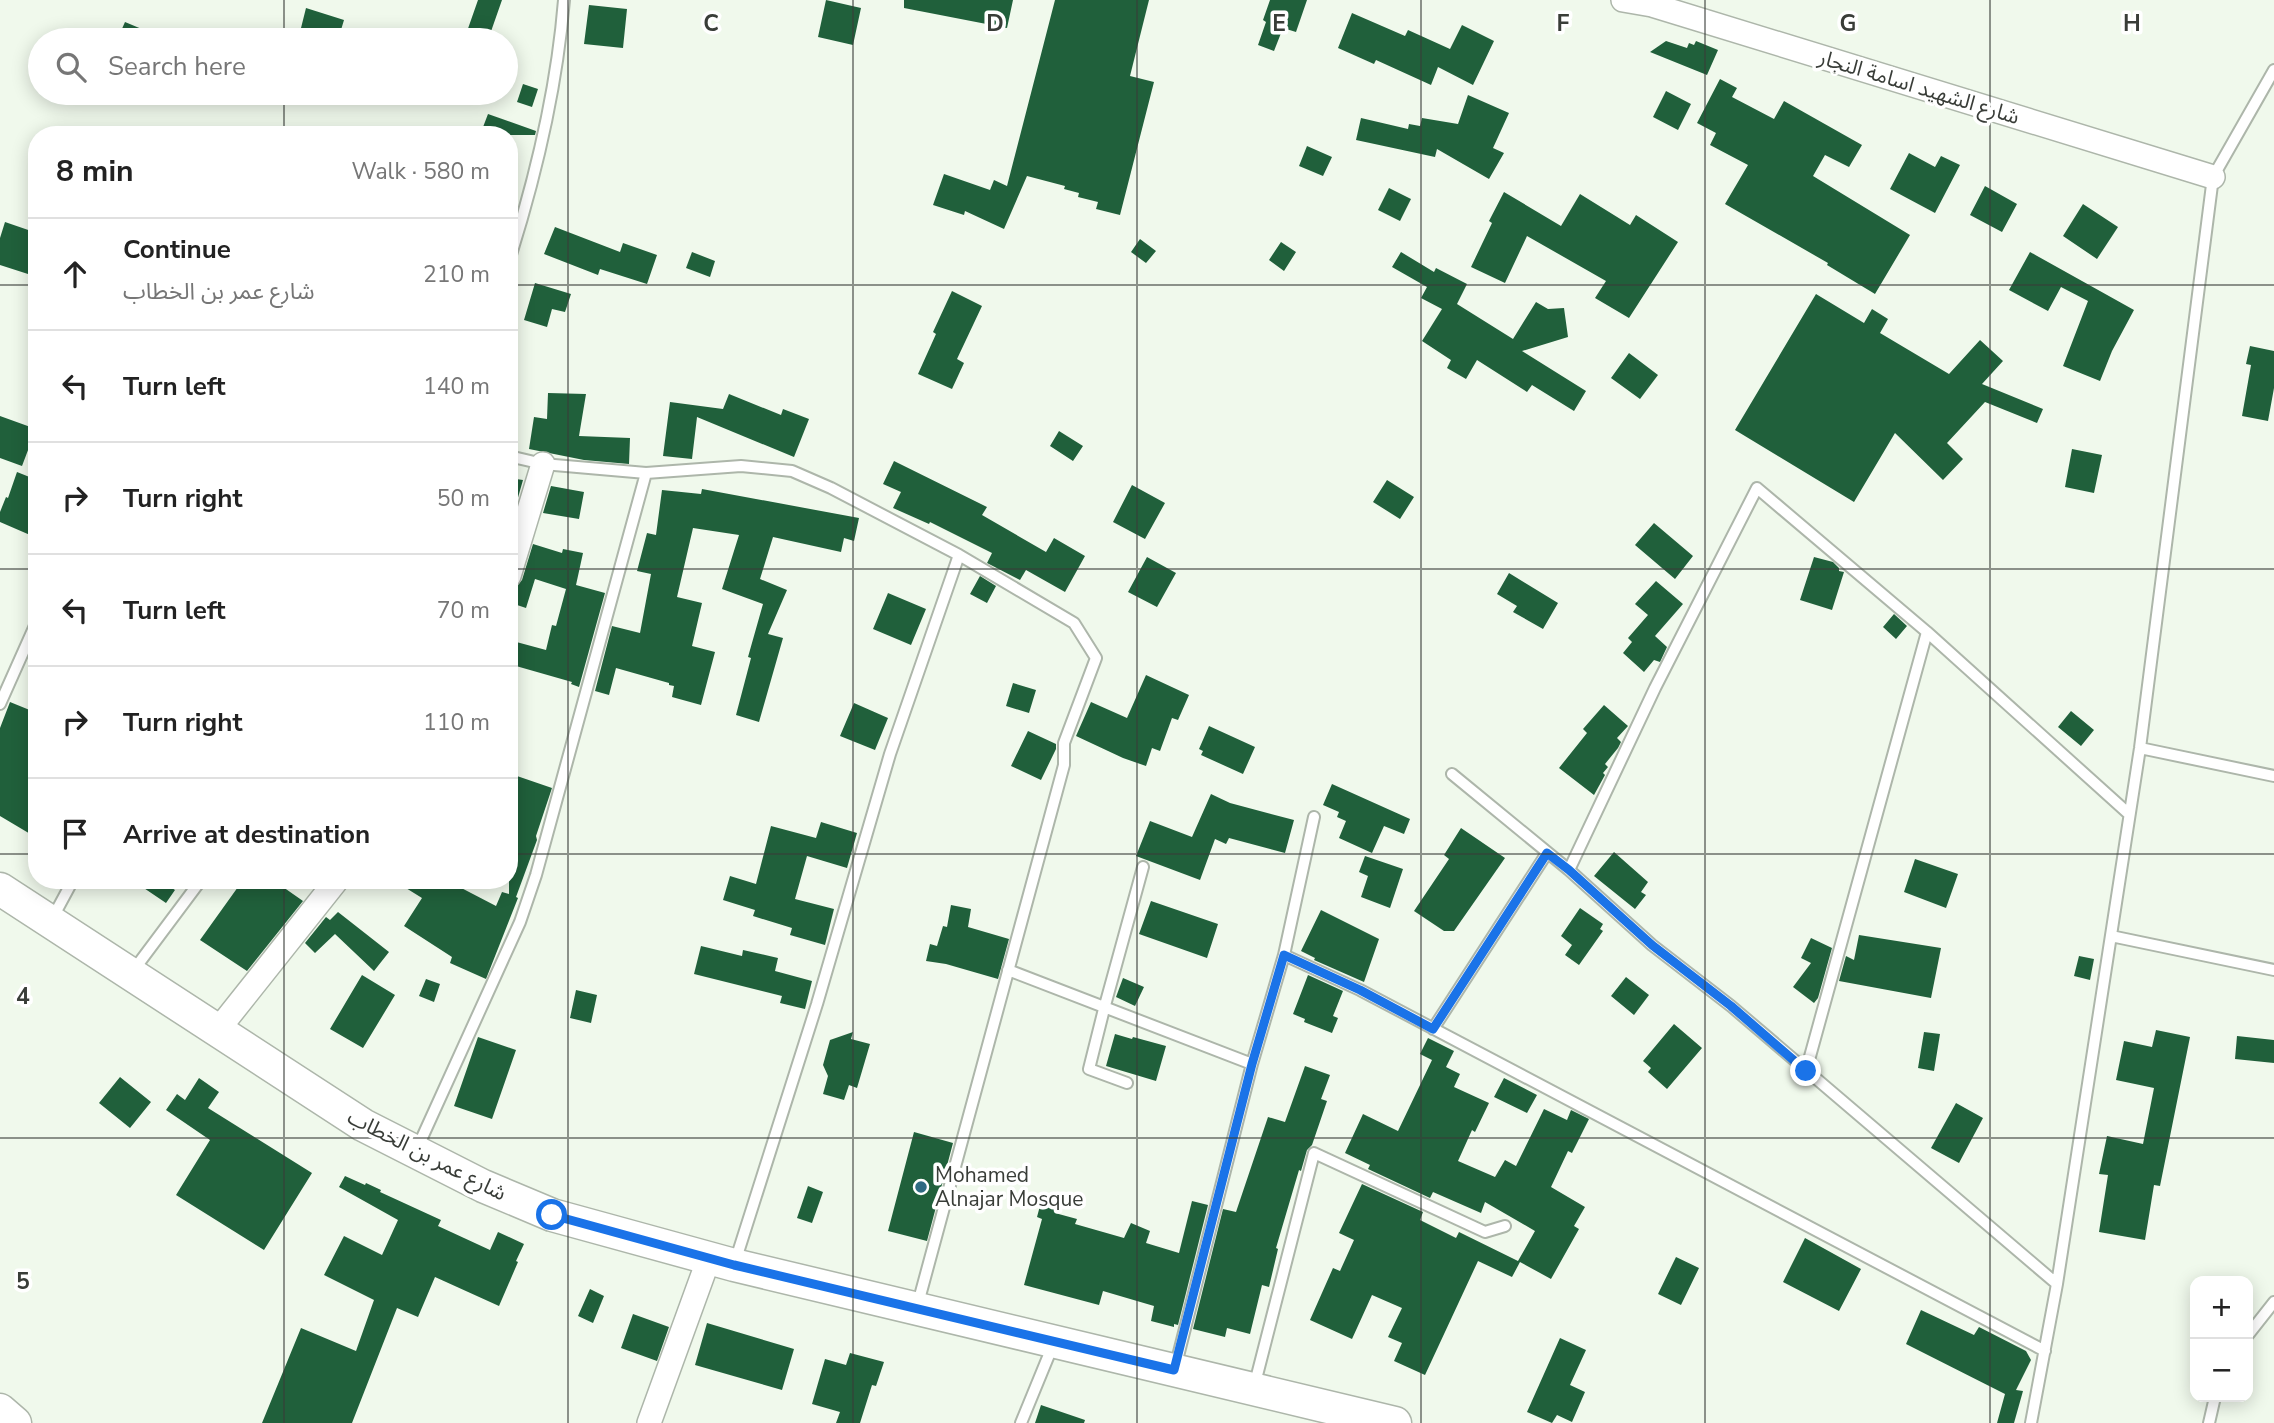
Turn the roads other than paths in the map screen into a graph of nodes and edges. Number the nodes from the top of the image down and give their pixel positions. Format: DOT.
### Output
graph roads {
  1 [pos="564,0"];
  2 [pos="1623,0"];
  3 [pos="2274,70"];
  4 [pos="2213,177"];
  5 [pos="518,233"];
  6 [pos="518,458"];
  7 [pos="543,464"];
  8 [pos="646,473"];
  9 [pos="518,546"];
  10 [pos="960,555"];
  11 [pos="1927,632"];
  12 [pos="28,641"];
  13 [pos="0,704"];
  14 [pos="2140,748"];
  15 [pos="1452,774"];
  16 [pos="2274,776"];
  17 [pos="2129,814"];
  18 [pos="1314,817"];
  19 [pos="1547,853"];
  20 [pos="1143,867"];
  21 [pos="1569,870"];
  22 [pos="0,889"];
  23 [pos="68,889"];
  24 [pos="194,889"];
  25 [pos="330,889"];
  26 [pos="51,922"];
  27 [pos="2111,936"];
  28 [pos="1284,955"];
  29 [pos="1008,970"];
  30 [pos="2274,970"];
  31 [pos="131,973"];
  32 [pos="1104,1009"];
  33 [pos="1433,1029"];
  34 [pos="217,1031"];
  35 [pos="1252,1064"];
  36 [pos="1806,1071"];
  37 [pos="1127,1083"];
  38 [pos="415,1153"];
  39 [pos="1505,1226"];
  40 [pos="721,1261"];
  41 [pos="2057,1284"];
  42 [pos="2274,1302"];
  43 [pos="917,1307"];
  44 [pos="2253,1329"];
  45 [pos="1055,1341"];
  46 [pos="2045,1351"];
  47 [pos="1174,1370"];
  48 [pos="1253,1389"];
  49 [pos="2214,1402"];
  50 [pos="0,1410"];
  51 [pos="15,1423"];
  52 [pos="649,1423"];
  53 [pos="1021,1423"];
  54 [pos="1395,1423"];
  55 [pos="2031,1423"];
  56 [pos="2209,1423"];
  1 -- 5 [label="lane"];
  2 -- 4 [label="street, شارع الشهيد اسامة النجار"];
  3 -- 4 [label="lane"];
  4 -- 14 [label="lane"];
  6 -- 7 [label="lane"];
  7 -- 8 [label="lane"];
  7 -- 9 [label="street"];
  8 -- 10 [label="lane"];
  8 -- 38 [label="lane"];
  10 -- 29 [label="lane"];
  10 -- 40 [label="lane"];
  11 -- 17 [label="lane"];
  11 -- 21 [label="lane"];
  11 -- 36 [label="lane"];
  12 -- 13 [label="lane"];
  14 -- 16 [label="lane"];
  14 -- 17 [label="lane"];
  15 -- 19 [label="lane"];
  17 -- 27 [label="lane"];
  18 -- 28 [label="lane"];
  19 -- 21 [label="lane"];
  19 -- 33 [label="lane"];
  20 -- 32 [label="lane"];
  21 -- 36 [label="lane"];
  22 -- 26 [label="main road, شارع عمر بن الخطاب"];
  23 -- 26 [label="lane"];
  24 -- 31 [label="lane"];
  25 -- 34 [label="street"];
  26 -- 31 [label="main road, شارع عمر بن الخطاب"];
  27 -- 30 [label="lane"];
  27 -- 41 [label="lane"];
  28 -- 33 [label="lane"];
  28 -- 35 [label="lane"];
  29 -- 32 [label="lane"];
  29 -- 43 [label="lane"];
  31 -- 34 [label="main road, شارع عمر بن الخطاب"];
  32 -- 35 [label="lane"];
  32 -- 37 [label="lane"];
  33 -- 46 [label="lane"];
  34 -- 38 [label="main road, شارع عمر بن الخطاب"];
  35 -- 47 [label="lane"];
  36 -- 41 [label="lane"];
  38 -- 40 [label="main road, شارع عمر بن الخطاب"];
  39 -- 48 [label="lane"];
  40 -- 43 [label="main road, شارع عمر بن الخطاب"];
  40 -- 52 [label="street"];
  41 -- 46 [label="lane"];
  42 -- 44 [label="lane"];
  43 -- 45 [label="main road, شارع عمر بن الخطاب"];
  45 -- 47 [label="main road, شارع عمر بن الخطاب"];
  45 -- 53 [label="lane"];
  46 -- 55 [label="lane"];
  47 -- 48 [label="main road, شارع عمر بن الخطاب"];
  48 -- 54 [label="main road, شارع عمر بن الخطاب"];
  49 -- 56 [label="lane"];
  50 -- 51 [label="main road"];
}
